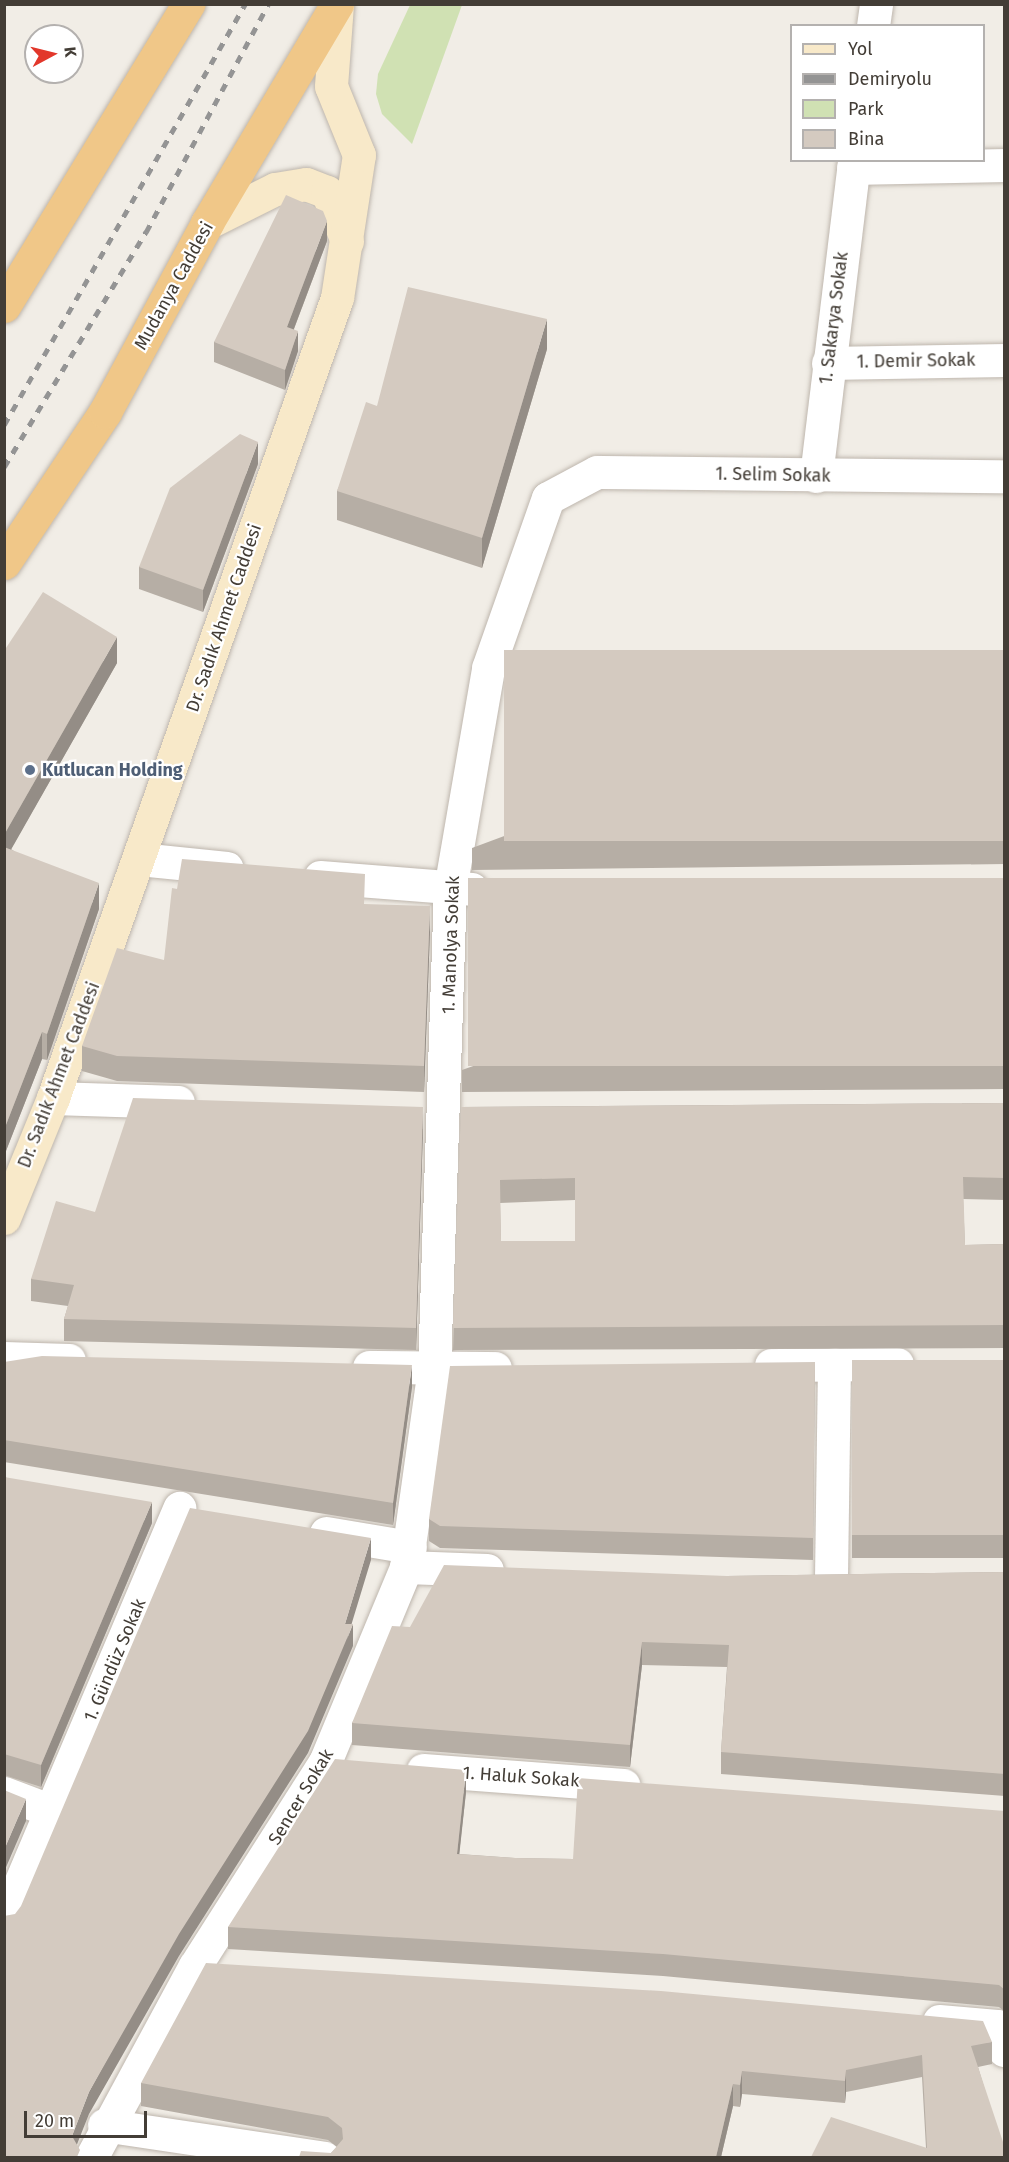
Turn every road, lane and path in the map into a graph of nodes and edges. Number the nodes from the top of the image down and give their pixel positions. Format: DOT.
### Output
graph roads {
  1 [pos="188,4"];
  2 [pos="876,4"];
  3 [pos="337,5"];
  4 [pos="873,24"];
  5 [pos="854,164"];
  6 [pos="1005,165"];
  7 [pos="207,223"];
  8 [pos="349,248"];
  9 [pos="4,306"];
  10 [pos="1005,360"];
  11 [pos="828,363"];
  12 [pos="816,476"];
  13 [pos="1005,476"];
  14 [pos="548,498"];
  15 [pos="4,563"];
  16 [pos="524,667"];
  17 [pos="488,668"];
  18 [pos="139,859"];
  19 [pos="254,870"];
  20 [pos="289,874"];
  21 [pos="509,888"];
  22 [pos="450,889"];
  23 [pos="53,1098"];
  24 [pos="207,1103"];
  25 [pos="410,1110"];
  26 [pos="457,1111"];
  27 [pos="4,1218"];
  28 [pos="4,1358"];
  29 [pos="100,1360"];
  30 [pos="834,1364"];
  31 [pos="925,1364"];
  32 [pos="740,1365"];
  33 [pos="339,1366"];
  34 [pos="528,1368"];
  35 [pos="434,1369"];
  36 [pos="144,1503"];
  37 [pos="178,1509"];
  38 [pos="213,1514"];
  39 [pos="294,1528"];
  40 [pos="408,1557"];
  41 [pos="513,1572"];
  42 [pos="831,1578"];
  43 [pos="866,1578"];
  44 [pos="796,1579"];
  45 [pos="326,1762"];
  46 [pos="361,1765"];
  47 [pos="397,1768"];
  48 [pos="659,1788"];
  49 [pos="4,1793"];
  50 [pos="52,1811"];
  51 [pos="4,1921"];
  52 [pos="195,1966"];
  53 [pos="231,1968"];
  54 [pos="904,2018"];
  55 [pos="1005,2050"];
  56 [pos="104,2126"];
  57 [pos="91,2157"];
  58 [pos="325,2157"];
  1 -- 9 [label="highway"];
  2 -- 4 [label="street"];
  3 -- 7 [label="highway, Mudanya Caddesi"];
  3 -- 8 [label="main road, Dr. Sadık Ahmet Caddesi"];
  5 -- 6 [label="street"];
  5 -- 11 [label="street, 1. Sakarya Sokak"];
  7 -- 8 [label="main road"];
  7 -- 15 [label="highway, Mudanya Caddesi"];
  8 -- 18 [label="main road, Dr. Sadık Ahmet Caddesi"];
  10 -- 11 [label="street, 1. Demir Sokak"];
  11 -- 12 [label="street, 1. Sakarya Sokak"];
  12 -- 13 [label="street, 1. Selim Sokak"];
  12 -- 14 [label="street, 1. Selim Sokak"];
  14 -- 17 [label="street, 1. Manolya Sokak"];
  16 -- 17 [label="street"];
  17 -- 22 [label="street, 1. Manolya Sokak"];
  18 -- 19 [label="street"];
  18 -- 23 [label="main road, Dr. Sadık Ahmet Caddesi"];
  20 -- 22 [label="street"];
  21 -- 22 [label="street"];
  22 -- 26 [label="street, 1. Manolya Sokak"];
  23 -- 24 [label="street"];
  23 -- 27 [label="main road, Dr. Sadık Ahmet Caddesi"];
  25 -- 26 [label="street"];
  26 -- 35 [label="street, 1. Manolya Sokak"];
  28 -- 29 [label="street"];
  30 -- 31 [label="street"];
  30 -- 32 [label="street"];
  30 -- 42 [label="street"];
  33 -- 35 [label="street"];
  34 -- 35 [label="street"];
  35 -- 40 [label="street, Sencer Sokak"];
  36 -- 37 [label="street"];
  37 -- 38 [label="street"];
  37 -- 50 [label="street, 1. Gündüz Sokak"];
  39 -- 40 [label="street"];
  40 -- 41 [label="street"];
  40 -- 45 [label="street, Sencer Sokak"];
  42 -- 43 [label="street"];
  42 -- 44 [label="street"];
  45 -- 46 [label="street"];
  45 -- 52 [label="street, Sencer Sokak"];
  47 -- 48 [label="street, 1. Haluk Sokak"];
  49 -- 50 [label="street"];
  50 -- 51 [label="street, 1. Gündüz Sokak"];
  52 -- 53 [label="street"];
  52 -- 56 [label="street, Sencer Sokak"];
  54 -- 55 [label="street"];
  56 -- 57 [label="street, Sencer Sokak"];
  56 -- 58 [label="street"];
}
